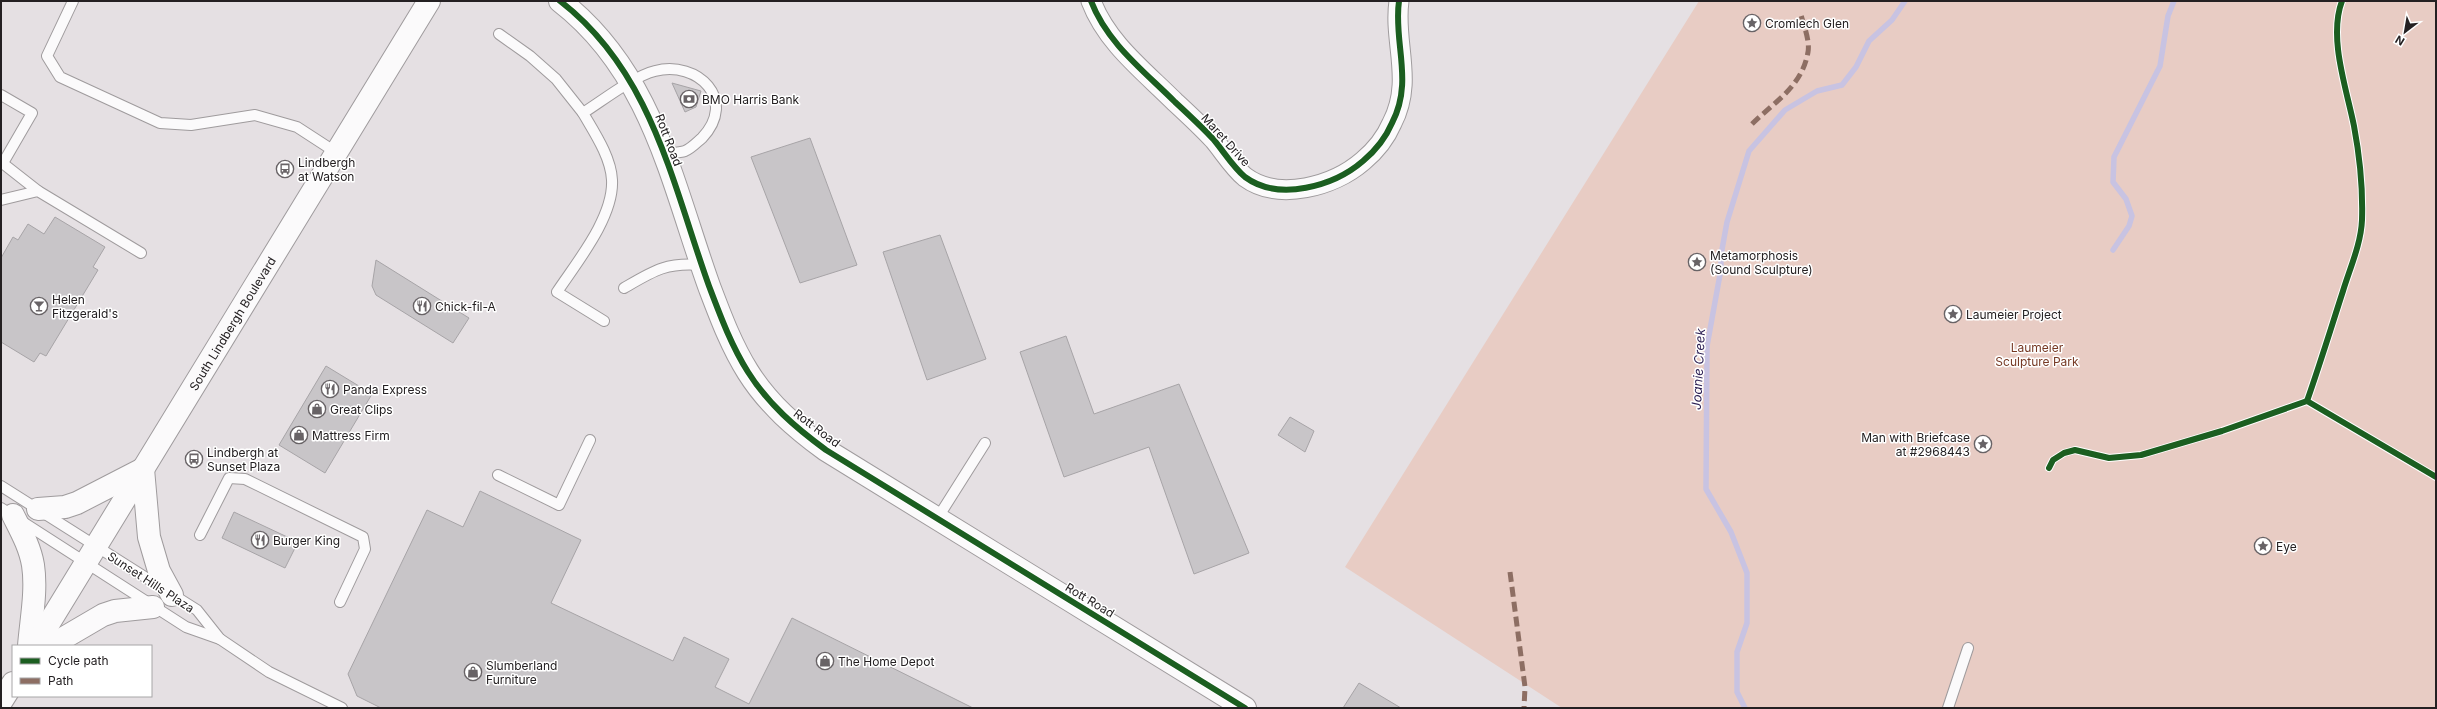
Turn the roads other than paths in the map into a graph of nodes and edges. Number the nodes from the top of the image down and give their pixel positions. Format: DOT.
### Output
graph roads {
  1 [pos="73,1"];
  2 [pos="560,1"];
  3 [pos="1091,1"];
  4 [pos="1399,1"];
  5 [pos="423,6"];
  6 [pos="499,34"];
  7 [pos="632,82"];
  8 [pos="1,95"];
  9 [pos="583,112"];
  10 [pos="337,153"];
  11 [pos="664,154"];
  12 [pos="2,163"];
  13 [pos="38,191"];
  14 [pos="1,200"];
  15 [pos="141,254"];
  16 [pos="701,265"];
  17 [pos="624,288"];
  18 [pos="604,321"];
  19 [pos="590,440"];
  20 [pos="985,443"];
  21 [pos="143,469"];
  22 [pos="498,475"];
  23 [pos="1,486"];
  24 [pos="38,509"];
  25 [pos="7,512"];
  26 [pos="937,519"];
  27 [pos="200,535"];
  28 [pos="91,555"];
  29 [pos="172,595"];
  30 [pos="340,602"];
  31 [pos="153,607"];
  32 [pos="220,639"];
  33 [pos="29,645"];
  34 [pos="37,645"];
  35 [pos="52,645"];
  36 [pos="1968,648"];
  37 [pos="342,708"];
  38 [pos="1245,708"];
  39 [pos="1948,708"];
  1 -- 10 [label="lane"];
  2 -- 7 [label="main road, Rott Road"];
  3 -- 4 [label="street, Maret Drive"];
  5 -- 10 [label="main road, South Lindbergh Boulevard"];
  6 -- 9 [label="lane"];
  7 -- 9 [label="lane"];
  7 -- 11 [label="main road, Rott Road"];
  7 -- 11 [label="lane"];
  8 -- 12 [label="lane"];
  9 -- 18 [label="lane"];
  10 -- 21 [label="main road, South Lindbergh Boulevard"];
  11 -- 16 [label="main road, Rott Road"];
  12 -- 13 [label="lane"];
  13 -- 14 [label="lane"];
  13 -- 15 [label="lane"];
  16 -- 17 [label="lane"];
  16 -- 26 [label="main road, Rott Road"];
  19 -- 22 [label="lane"];
  20 -- 26 [label="lane"];
  21 -- 24 [label="main road"];
  21 -- 28 [label="main road, South Lindbergh Boulevard"];
  21 -- 29 [label="main road"];
  23 -- 24 [label="lane"];
  24 -- 28 [label="lane"];
  25 -- 28 [label="lane"];
  25 -- 33 [label="main road"];
  26 -- 38 [label="main road, Rott Road"];
  27 -- 30 [label="lane"];
  28 -- 29 [label="lane, Sunset Hills Plaza"];
  28 -- 31 [label="lane, Sunset Hills Plaza"];
  28 -- 34 [label="main road, South Lindbergh Boulevard"];
  29 -- 32 [label="lane, Sunset Hills Plaza"];
  31 -- 32 [label="lane, Sunset Hills Plaza"];
  31 -- 35 [label="main road"];
  32 -- 37 [label="lane, Sunset Hills Plaza"];
  36 -- 39 [label="lane"];
}
